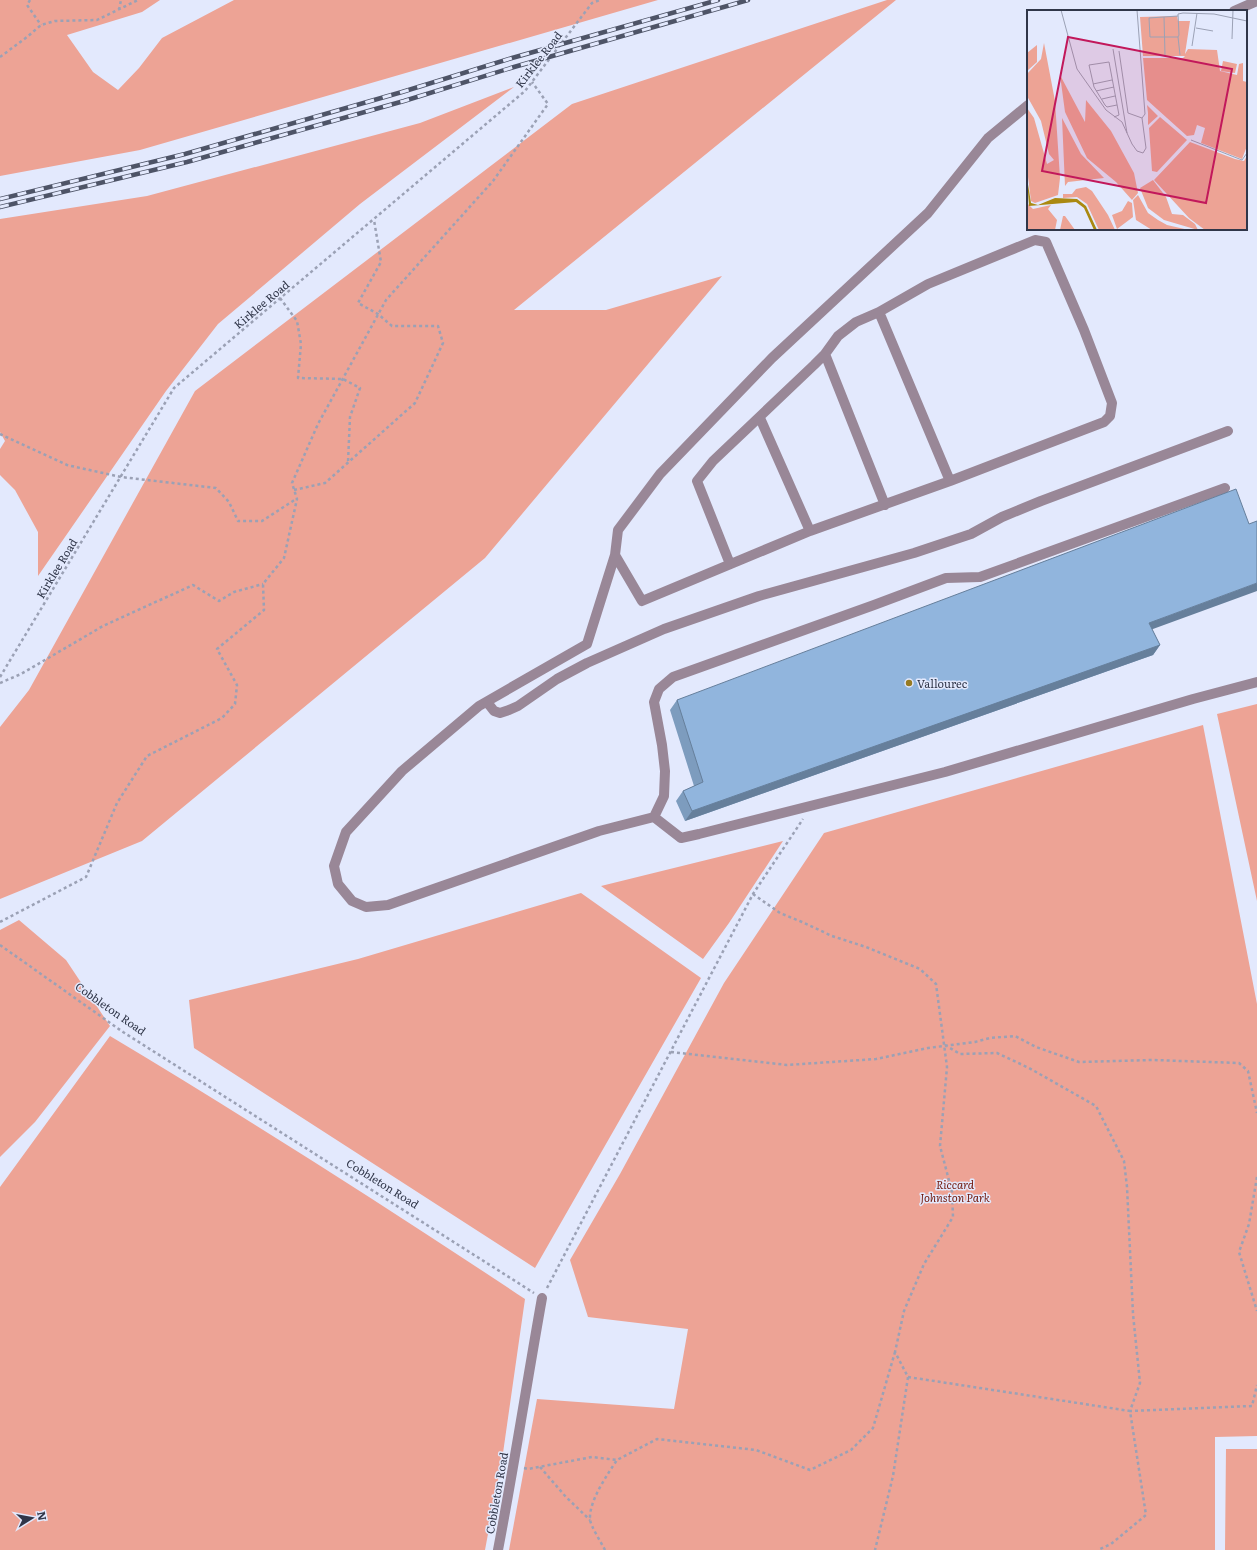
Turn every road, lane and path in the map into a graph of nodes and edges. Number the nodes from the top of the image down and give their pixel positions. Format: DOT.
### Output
graph roads {
  1 [pos="30,0"];
  2 [pos="122,0"];
  3 [pos="138,0"];
  4 [pos="600,0"];
  5 [pos="1257,1"];
  6 [pos="119,10"];
  7 [pos="1236,10"];
  8 [pos="41,25"];
  9 [pos="0,57"];
  10 [pos="532,82"];
  11 [pos="1027,105"];
  12 [pos="374,219"];
  13 [pos="280,298"];
  14 [pos="879,312"];
  15 [pos="378,314"];
  16 [pos="825,354"];
  17 [pos="342,379"];
  18 [pos="760,418"];
  19 [pos="1228,431"];
  20 [pos="0,434"];
  21 [pos="348,462"];
  22 [pos="121,477"];
  23 [pos="950,481"];
  24 [pos="1225,488"];
  25 [pos="294,490"];
  26 [pos="297,499"];
  27 [pos="885,505"];
  28 [pos="810,531"];
  29 [pos="615,555"];
  30 [pos="730,564"];
  31 [pos="263,584"];
  32 [pos="0,677"];
  33 [pos="0,682"];
  34 [pos="1257,682"];
  35 [pos="487,702"];
  36 [pos="811,807"];
  37 [pos="654,817"];
  38 [pos="753,894"];
  39 [pos="0,922"];
  40 [pos="0,945"];
  41 [pos="944,1045"];
  42 [pos="671,1052"];
  43 [pos="1257,1113"];
  44 [pos="1257,1177"];
  45 [pos="542,1298"];
  46 [pos="1257,1311"];
  47 [pos="895,1352"];
  48 [pos="908,1377"];
  49 [pos="1257,1385"];
  50 [pos="1130,1411"];
  51 [pos="617,1460"];
  52 [pos="514,1464"];
  53 [pos="540,1467"];
  54 [pos="590,1520"];
  55 [pos="498,1550"];
  56 [pos="605,1550"];
  57 [pos="874,1550"];
  58 [pos="1098,1550"];
  1 -- 8 [label="path"];
  2 -- 6 [label="path"];
  3 -- 6 [label="path"];
  4 -- 10 [label="path, Kirklee Road"];
  5 -- 7 [label="lane"];
  6 -- 8 [label="path"];
  8 -- 9 [label="path"];
  10 -- 12 [label="path, Kirklee Road"];
  10 -- 15 [label="path"];
  11 -- 29 [label="lane"];
  12 -- 13 [label="path, Kirklee Road"];
  12 -- 15 [label="path"];
  13 -- 17 [label="path"];
  13 -- 22 [label="path, Kirklee Road"];
  14 -- 16 [label="lane"];
  14 -- 23 [label="lane"];
  14 -- 23 [label="lane"];
  15 -- 17 [label="path"];
  15 -- 21 [label="path"];
  16 -- 18 [label="lane"];
  16 -- 27 [label="lane"];
  17 -- 21 [label="path"];
  17 -- 25 [label="path"];
  18 -- 28 [label="lane"];
  18 -- 30 [label="lane"];
  19 -- 35 [label="lane"];
  20 -- 22 [label="path"];
  21 -- 25 [label="path"];
  22 -- 26 [label="path"];
  22 -- 32 [label="path, Kirklee Road"];
  23 -- 27 [label="lane"];
  24 -- 37 [label="lane"];
  25 -- 26 [label="path"];
  26 -- 31 [label="path"];
  27 -- 28 [label="lane"];
  28 -- 30 [label="lane"];
  29 -- 30 [label="lane"];
  29 -- 35 [label="lane"];
  31 -- 33 [label="path"];
  31 -- 39 [label="path"];
  34 -- 36 [label="lane"];
  35 -- 37 [label="lane"];
  36 -- 37 [label="lane"];
  36 -- 38 [label="path"];
  38 -- 41 [label="path"];
  38 -- 42 [label="path"];
  40 -- 45 [label="path, Cobbleton Road"];
  41 -- 42 [label="path"];
  41 -- 43 [label="path"];
  41 -- 47 [label="path"];
  41 -- 50 [label="path"];
  42 -- 45 [label="path"];
  44 -- 46 [label="path"];
  45 -- 52 [label="lane, Cobbleton Road"];
  47 -- 48 [label="path"];
  47 -- 51 [label="path"];
  48 -- 50 [label="path"];
  48 -- 57 [label="path"];
  49 -- 50 [label="path"];
  50 -- 58 [label="path"];
  51 -- 53 [label="path"];
  51 -- 54 [label="path"];
  52 -- 53 [label="path"];
  52 -- 55 [label="lane, Cobbleton Road"];
  53 -- 54 [label="path"];
  54 -- 56 [label="path"];
}
